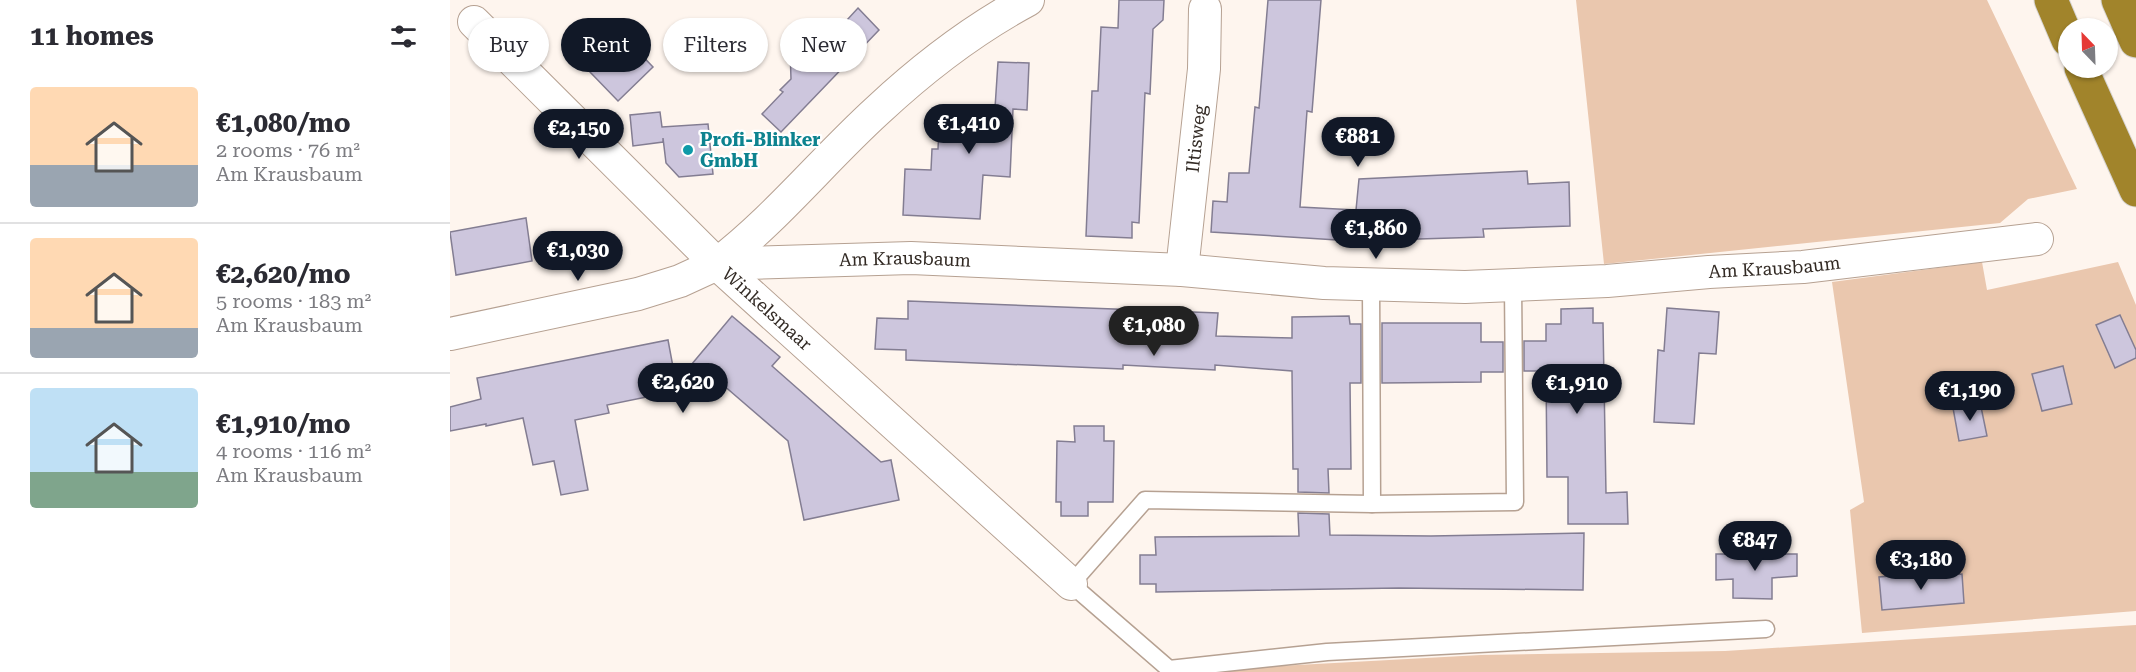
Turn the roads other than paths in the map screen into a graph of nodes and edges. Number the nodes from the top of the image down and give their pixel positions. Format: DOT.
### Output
graph roads {
  1 [pos="1028,0"];
  2 [pos="2051,0"];
  3 [pos="2118,0"];
  4 [pos="1205,9"];
  5 [pos="2059,18"];
  6 [pos="2136,41"];
  7 [pos="524,72"];
  8 [pos="2086,78"];
  9 [pos="2136,190"];
  10 [pos="2037,239"];
  11 [pos="717,264"];
  12 [pos="1182,270"];
  13 [pos="1371,285"];
  14 [pos="1513,285"];
  15 [pos="450,334"];
  16 [pos="1372,504"];
  17 [pos="1071,584"];
  18 [pos="1766,629"];
  1 -- 11 [label="street"];
  2 -- 5 [label="highway"];
  3 -- 6 [label="highway"];
  4 -- 12 [label="street, Iltisweg"];
  7 -- 11 [label="street, Winkelsmaar"];
  8 -- 9 [label="highway"];
  10 -- 14 [label="street, Am Krausbaum"];
  11 -- 12 [label="street, Am Krausbaum"];
  11 -- 15 [label="street, Am Krausbaum"];
  11 -- 17 [label="street, Winkelsmaar"];
  12 -- 13 [label="street, Am Krausbaum"];
  13 -- 14 [label="street, Am Krausbaum"];
  13 -- 16 [label="lane"];
  14 -- 16 [label="lane"];
  16 -- 17 [label="lane"];
  17 -- 18 [label="lane"];
}
